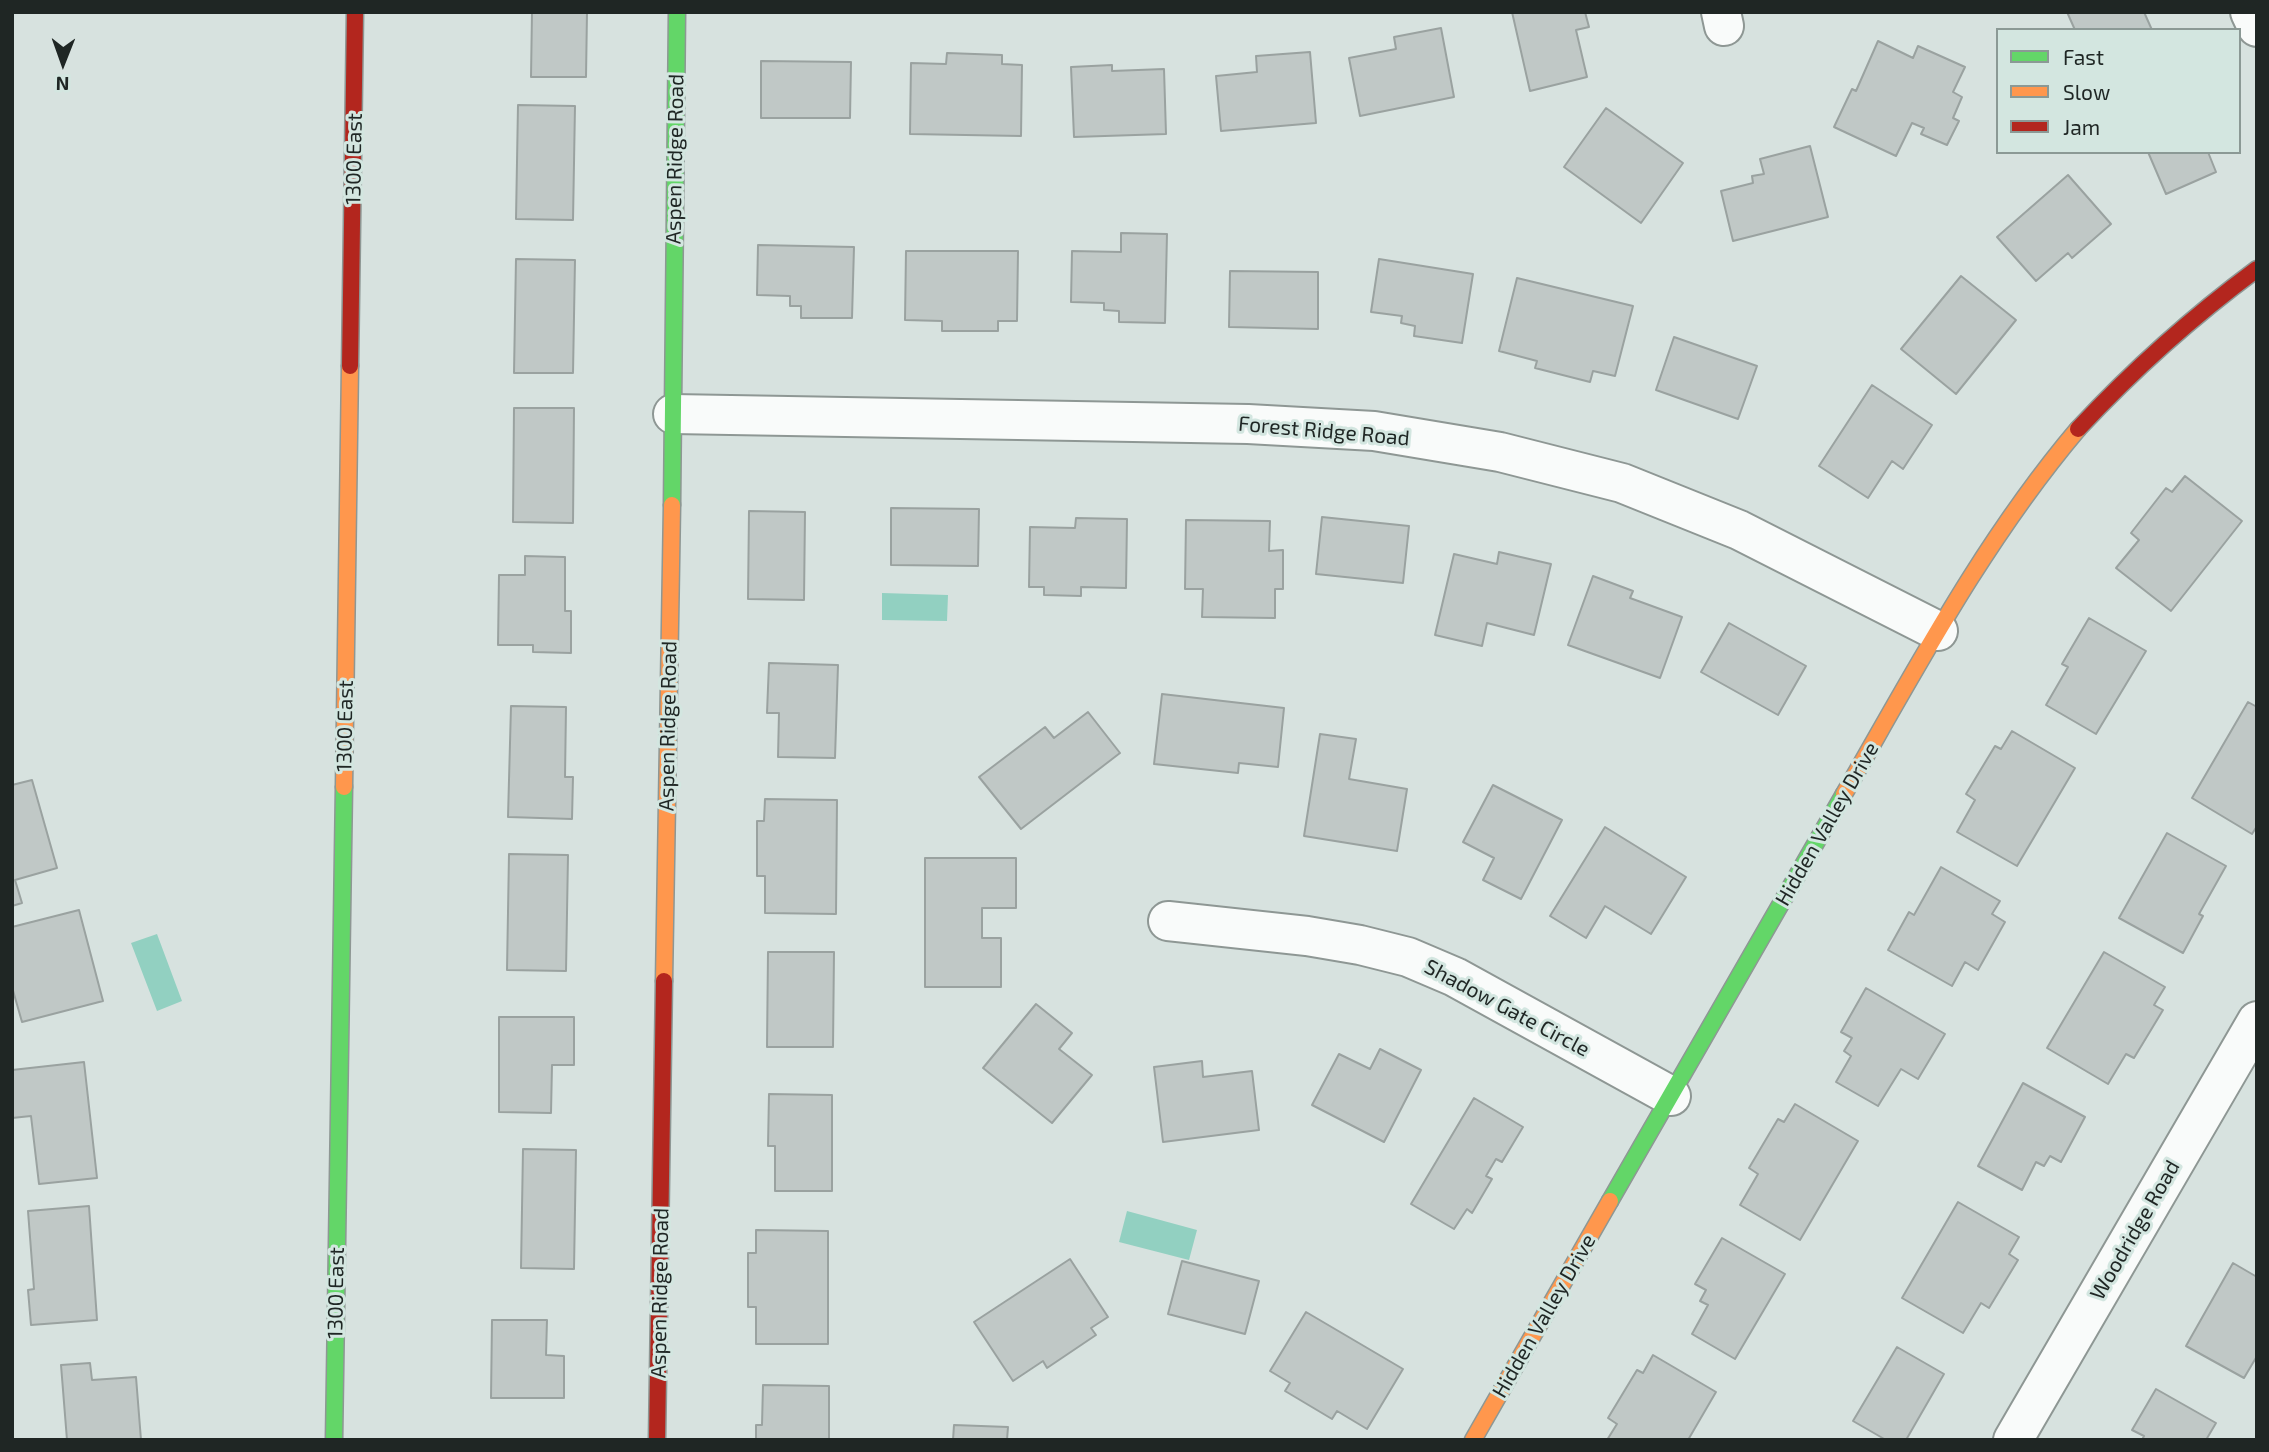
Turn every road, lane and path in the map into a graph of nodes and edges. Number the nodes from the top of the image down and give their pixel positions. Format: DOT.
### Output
graph roads {
  1 [pos="355,12"];
  2 [pos="677,12"];
  3 [pos="2250,12"];
  4 [pos="2257,27"];
  5 [pos="2257,269"];
  6 [pos="673,414"];
  7 [pos="1938,631"];
  8 [pos="1168,922"];
  9 [pos="2257,1021"];
  10 [pos="1671,1096"];
  11 [pos="334,1440"];
  12 [pos="657,1440"];
  13 [pos="1473,1440"];
  14 [pos="2013,1440"];
  1 -- 11 [label="street, 1300 East"];
  2 -- 6 [label="street, Aspen Ridge Road"];
  3 -- 4 [label="street"];
  5 -- 7 [label="street, Hidden Valley Drive"];
  6 -- 7 [label="street, Forest Ridge Road"];
  6 -- 12 [label="street, Aspen Ridge Road"];
  7 -- 10 [label="street, Hidden Valley Drive"];
  8 -- 10 [label="street, Shadow Gate Circle"];
  9 -- 14 [label="street, Woodridge Road"];
  10 -- 13 [label="street, Hidden Valley Drive"];
}
